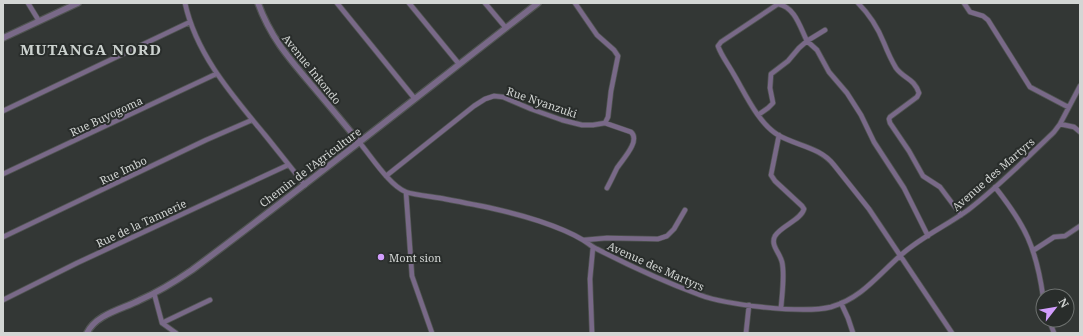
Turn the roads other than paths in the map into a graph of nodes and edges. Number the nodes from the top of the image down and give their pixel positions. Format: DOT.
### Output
graph roads {
  1 [pos="28,3"];
  2 [pos="78,3"];
  3 [pos="185,3"];
  4 [pos="258,3"];
  5 [pos="337,3"];
  6 [pos="409,3"];
  7 [pos="485,3"];
  8 [pos="538,3"];
  9 [pos="575,3"];
  10 [pos="858,3"];
  11 [pos="964,3"];
  12 [pos="779,4"];
  13 [pos="39,21"];
  14 [pos="190,22"];
  15 [pos="506,28"];
  16 [pos="825,30"];
  17 [pos="3,38"];
  18 [pos="807,41"];
  19 [pos="459,64"];
  20 [pos="216,74"];
  21 [pos="1080,86"];
  22 [pos="415,99"];
  23 [pos="1068,107"];
  24 [pos="3,111"];
  25 [pos="758,115"];
  26 [pos="252,120"];
  27 [pos="604,123"];
  28 [pos="1060,124"];
  29 [pos="1080,132"];
  30 [pos="779,135"];
  31 [pos="360,142"];
  32 [pos="288,165"];
  33 [pos="3,174"];
  34 [pos="386,176"];
  35 [pos="305,185"];
  36 [pos="995,187"];
  37 [pos="607,188"];
  38 [pos="406,192"];
  39 [pos="685,210"];
  40 [pos="961,215"];
  41 [pos="1080,226"];
  42 [pos="928,236"];
  43 [pos="3,237"];
  44 [pos="584,240"];
  45 [pos="593,247"];
  46 [pos="1034,250"];
  47 [pos="901,255"];
  48 [pos="1042,288"];
  49 [pos="154,293"];
  50 [pos="3,300"];
  51 [pos="210,300"];
  52 [pos="841,303"];
  53 [pos="749,305"];
  54 [pos="781,308"];
  55 [pos="162,323"];
  56 [pos="87,333"];
  57 [pos="176,333"];
  58 [pos="432,333"];
  59 [pos="592,333"];
  60 [pos="746,333"];
  61 [pos="853,333"];
  62 [pos="952,333"];
  1 -- 13 [label="street"];
  2 -- 13 [label="street"];
  3 -- 14 [label="street"];
  4 -- 31 [label="street, Avenue Inkondo"];
  5 -- 22 [label="street"];
  6 -- 19 [label="street"];
  7 -- 15 [label="street"];
  8 -- 15 [label="street, Chemin de l'Agriculture"];
  9 -- 27 [label="street"];
  10 -- 40 [label="street"];
  11 -- 23 [label="street"];
  12 -- 18 [label="street"];
  12 -- 25 [label="street"];
  13 -- 17 [label="street"];
  14 -- 20 [label="street"];
  14 -- 24 [label="street"];
  15 -- 19 [label="street, Chemin de l'Agriculture"];
  16 -- 18 [label="street"];
  18 -- 25 [label="street"];
  18 -- 42 [label="street"];
  19 -- 22 [label="street, Chemin de l'Agriculture"];
  20 -- 26 [label="street"];
  20 -- 33 [label="street, Rue Buyogoma"];
  21 -- 23 [label="street, Avenue des Martyrs"];
  22 -- 31 [label="street, Chemin de l'Agriculture"];
  23 -- 28 [label="street, Avenue des Martyrs"];
  25 -- 30 [label="street"];
  26 -- 32 [label="street"];
  26 -- 43 [label="street, Rue Imbo"];
  27 -- 34 [label="street, Rue Nyanzuki"];
  27 -- 37 [label="street"];
  28 -- 29 [label="street"];
  28 -- 36 [label="street, Avenue des Martyrs"];
  30 -- 47 [label="street"];
  30 -- 54 [label="street"];
  31 -- 34 [label="street, Avenue des Martyrs"];
  31 -- 35 [label="street, Chemin de l'Agriculture"];
  32 -- 35 [label="street"];
  32 -- 50 [label="street, Rue de la Tannerie"];
  34 -- 38 [label="street, Avenue des Martyrs"];
  35 -- 49 [label="street, Chemin de l'Agriculture"];
  36 -- 40 [label="street, Avenue des Martyrs"];
  36 -- 46 [label="street"];
  38 -- 44 [label="street, Avenue des Martyrs"];
  38 -- 58 [label="street"];
  39 -- 44 [label="street"];
  40 -- 42 [label="street, Avenue des Martyrs"];
  41 -- 46 [label="street"];
  42 -- 47 [label="street, Avenue des Martyrs"];
  44 -- 45 [label="street, Avenue des Martyrs"];
  45 -- 53 [label="street, Avenue des Martyrs"];
  45 -- 59 [label="street"];
  46 -- 48 [label="street"];
  47 -- 52 [label="street, Avenue des Martyrs"];
  47 -- 62 [label="street"];
  49 -- 55 [label="street"];
  49 -- 56 [label="street, Chemin de l'Agriculture"];
  51 -- 55 [label="street"];
  52 -- 54 [label="street, Avenue des Martyrs"];
  52 -- 61 [label="street"];
  53 -- 54 [label="street, Avenue des Martyrs"];
  53 -- 60 [label="street"];
  55 -- 57 [label="street"];
}
